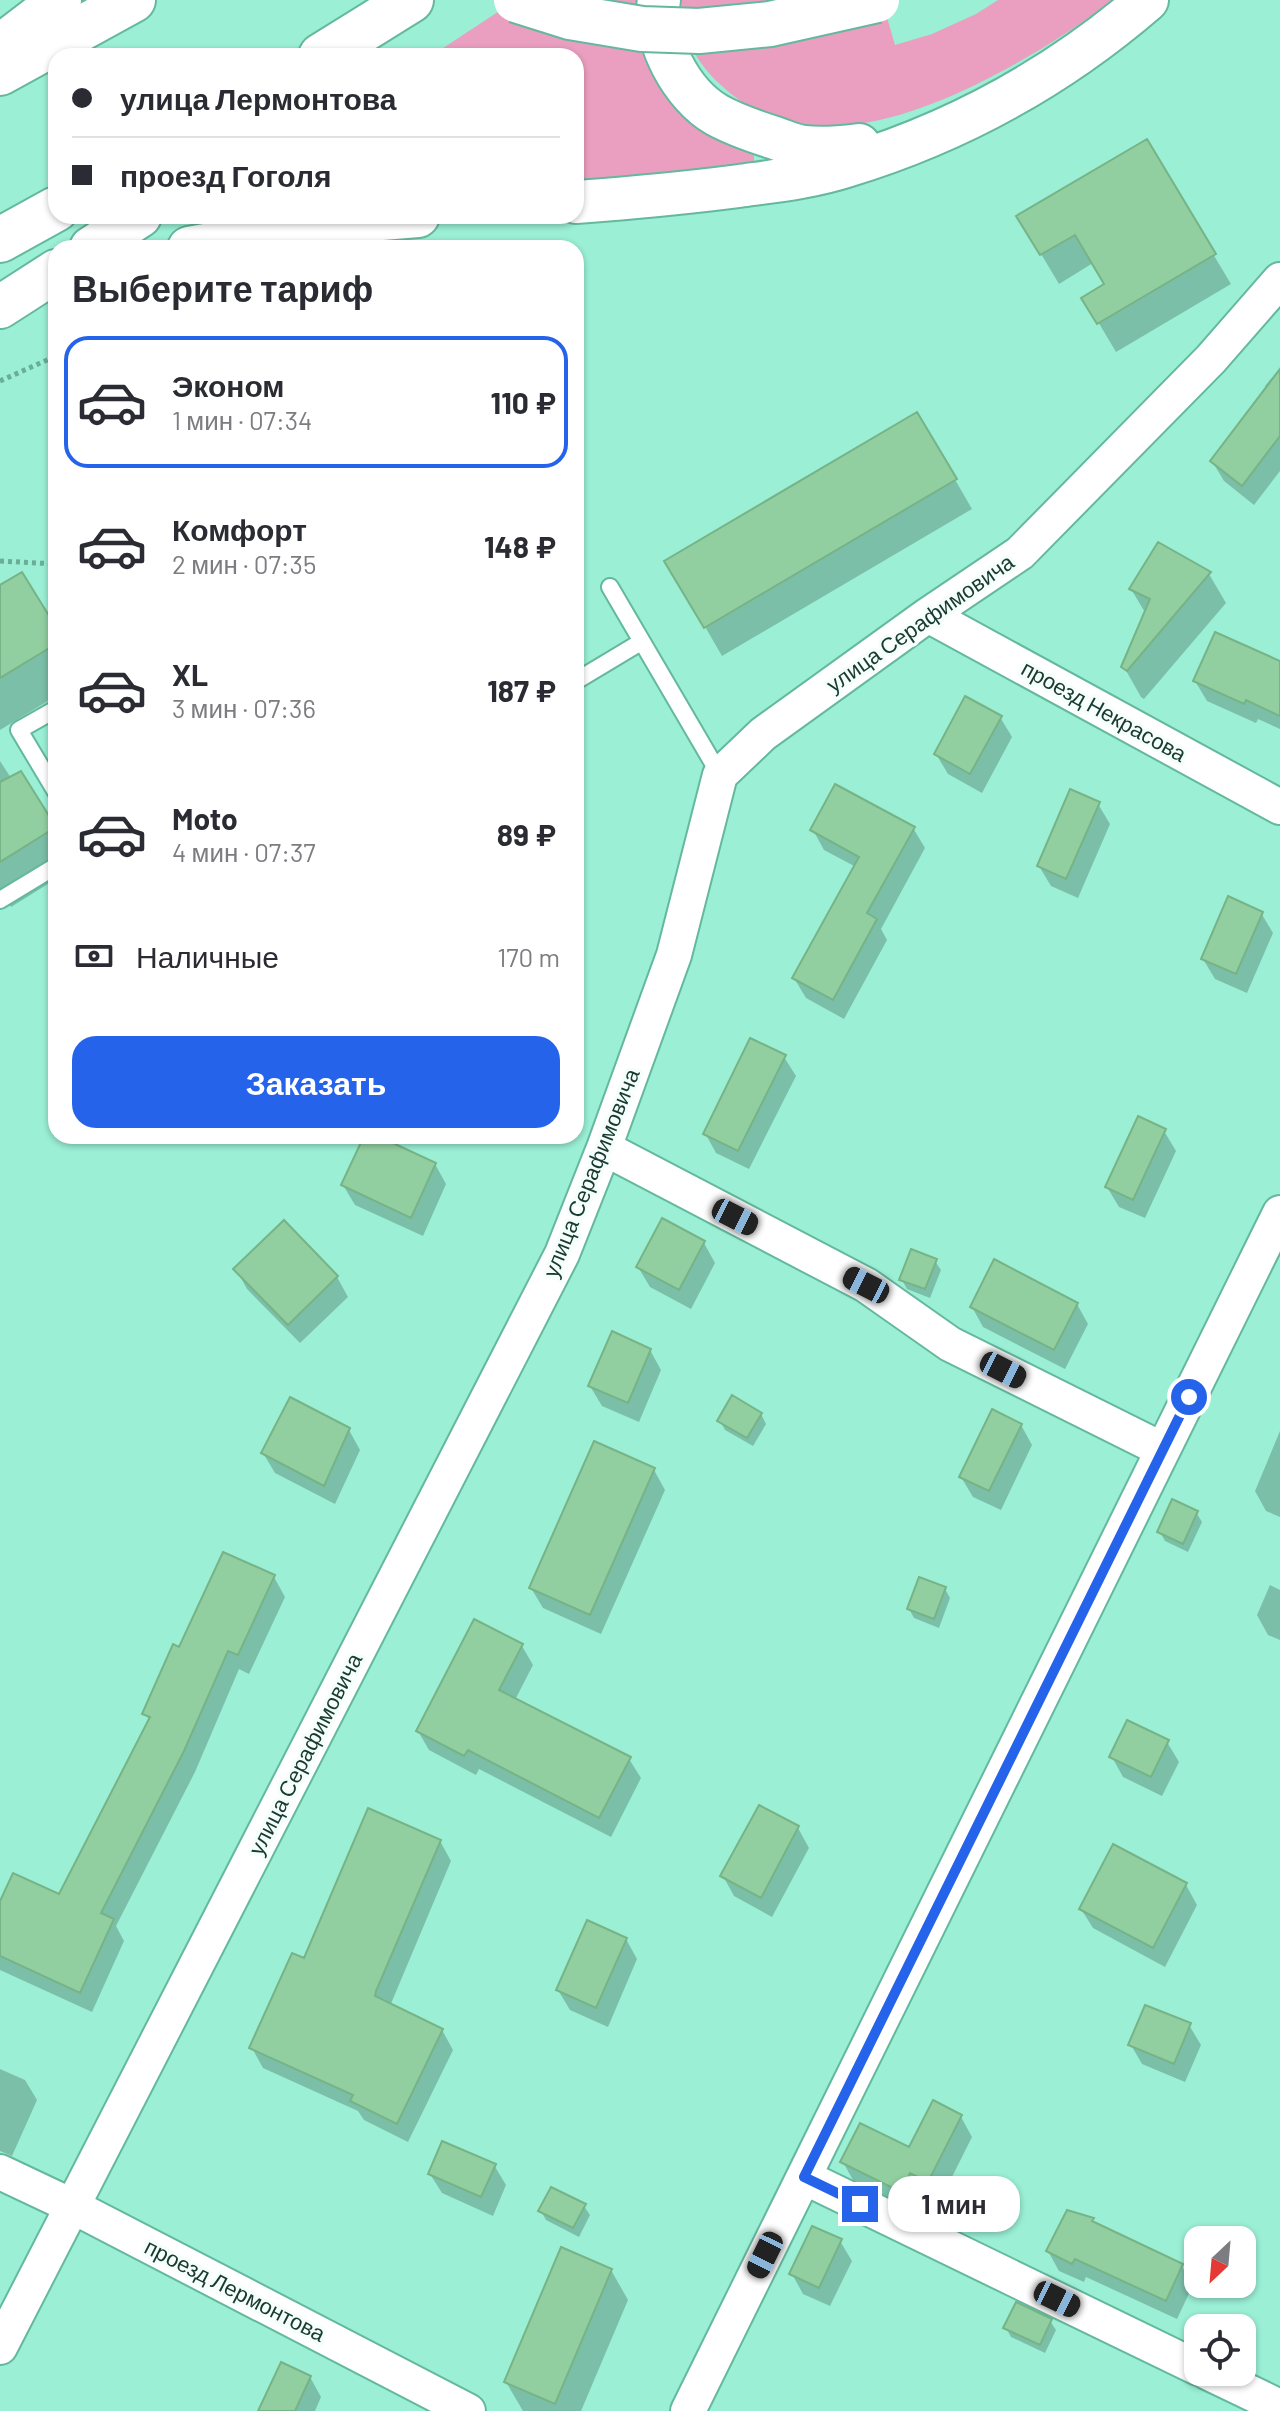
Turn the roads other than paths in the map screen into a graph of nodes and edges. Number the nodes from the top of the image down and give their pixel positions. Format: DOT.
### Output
graph roads {
  1 [pos="60,0"];
  2 [pos="133,0"];
  3 [pos="411,0"];
  4 [pos="429,0"];
  5 [pos="516,0"];
  6 [pos="659,0"];
  7 [pos="877,0"];
  8 [pos="1147,0"];
  9 [pos="0,46"];
  10 [pos="334,48"];
  11 [pos="368,48"];
  12 [pos="0,73"];
  13 [pos="936,133"];
  14 [pos="584,201"];
  15 [pos="48,213"];
  16 [pos="128,224"];
  17 [pos="321,224"];
  18 [pos="0,240"];
  19 [pos="103,240"];
  20 [pos="233,240"];
  21 [pos="48,276"];
  22 [pos="1280,280"];
  23 [pos="48,301"];
  24 [pos="0,307"];
  25 [pos="0,322"];
  26 [pos="610,587"];
  27 [pos="928,615"];
  28 [pos="641,642"];
  29 [pos="584,676"];
  30 [pos="48,714"];
  31 [pos="720,775"];
  32 [pos="48,779"];
  33 [pos="1280,807"];
  34 [pos="48,871"];
  35 [pos="0,900"];
  36 [pos="604,1148"];
  37 [pos="1280,1213"];
  38 [pos="1163,1450"];
  39 [pos="0,2172"];
  40 [pos="804,2177"];
  41 [pos="72,2206"];
  42 [pos="0,2347"];
  43 [pos="1184,2361"];
  44 [pos="1236,2386"];
  45 [pos="1280,2407"];
  46 [pos="468,2411"];
  47 [pos="688,2411"];
  1 -- 9 [label="street"];
  2 -- 12 [label="main road"];
  3 -- 10 [label="main road"];
  4 -- 11 [label="street"];
  5 -- 7 [label="main road, bridge"];
  6 -- 13 [label="street"];
  8 -- 13 [label="street"];
  13 -- 14 [label="street"];
  15 -- 18 [label="main road"];
  16 -- 19 [label="street"];
  17 -- 20 [label="street"];
  21 -- 24 [label="street"];
  22 -- 27 [label="street, улица Серафимовича"];
  23 -- 25 [label="street"];
  26 -- 28 [label="lane"];
  27 -- 31 [label="street, улица Серафимовича"];
  27 -- 33 [label="street, проезд Некрасова"];
  28 -- 29 [label="lane"];
  28 -- 31 [label="lane"];
  30 -- 32 [label="lane"];
  31 -- 36 [label="street, улица Серафимовича"];
  34 -- 35 [label="lane"];
  36 -- 38 [label="street"];
  36 -- 41 [label="street, улица Серафимовича"];
  37 -- 38 [label="street"];
  38 -- 40 [label="street"];
  39 -- 41 [label="street, проезд Лермонтова"];
  40 -- 43 [label="street"];
  40 -- 47 [label="street"];
  41 -- 42 [label="street, улица Серафимовича"];
  41 -- 46 [label="street, проезд Лермонтова"];
  44 -- 45 [label="street"];
}
